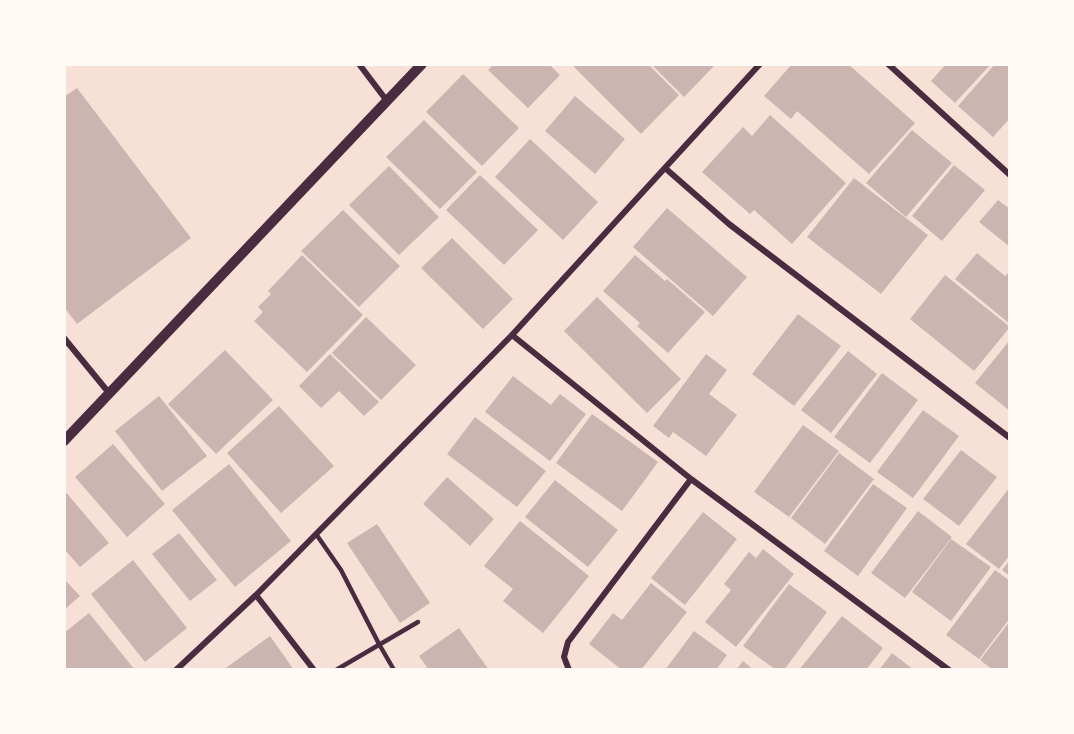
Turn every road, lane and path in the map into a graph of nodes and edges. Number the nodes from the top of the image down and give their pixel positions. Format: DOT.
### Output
graph roads {
  1 [pos="359,64"];
  2 [pos="422,64"];
  3 [pos="760,64"];
  4 [pos="888,64"];
  5 [pos="387,101"];
  6 [pos="665,168"];
  7 [pos="1010,175"];
  8 [pos="512,335"];
  9 [pos="64,338"];
  10 [pos="109,393"];
  11 [pos="1010,438"];
  12 [pos="64,441"];
  13 [pos="691,479"];
  14 [pos="316,534"];
  15 [pos="256,595"];
  16 [pos="418,622"];
  17 [pos="380,644"];
  18 [pos="176,669"];
  19 [pos="314,669"];
  20 [pos="336,669"];
  21 [pos="394,669"];
  22 [pos="569,669"];
  23 [pos="949,669"];
  1 -- 5 [label="street"];
  2 -- 5 [label="street"];
  3 -- 6 [label="street"];
  4 -- 7 [label="street"];
  5 -- 10 [label="street"];
  6 -- 8 [label="street"];
  6 -- 11 [label="street"];
  8 -- 13 [label="street"];
  8 -- 14 [label="street"];
  9 -- 10 [label="street"];
  10 -- 12 [label="street"];
  13 -- 22 [label="street"];
  13 -- 23 [label="street"];
  14 -- 15 [label="street"];
  14 -- 17 [label="lane"];
  15 -- 18 [label="street"];
  15 -- 19 [label="street"];
  16 -- 17 [label="lane"];
  17 -- 20 [label="lane"];
  17 -- 21 [label="lane"];
}
